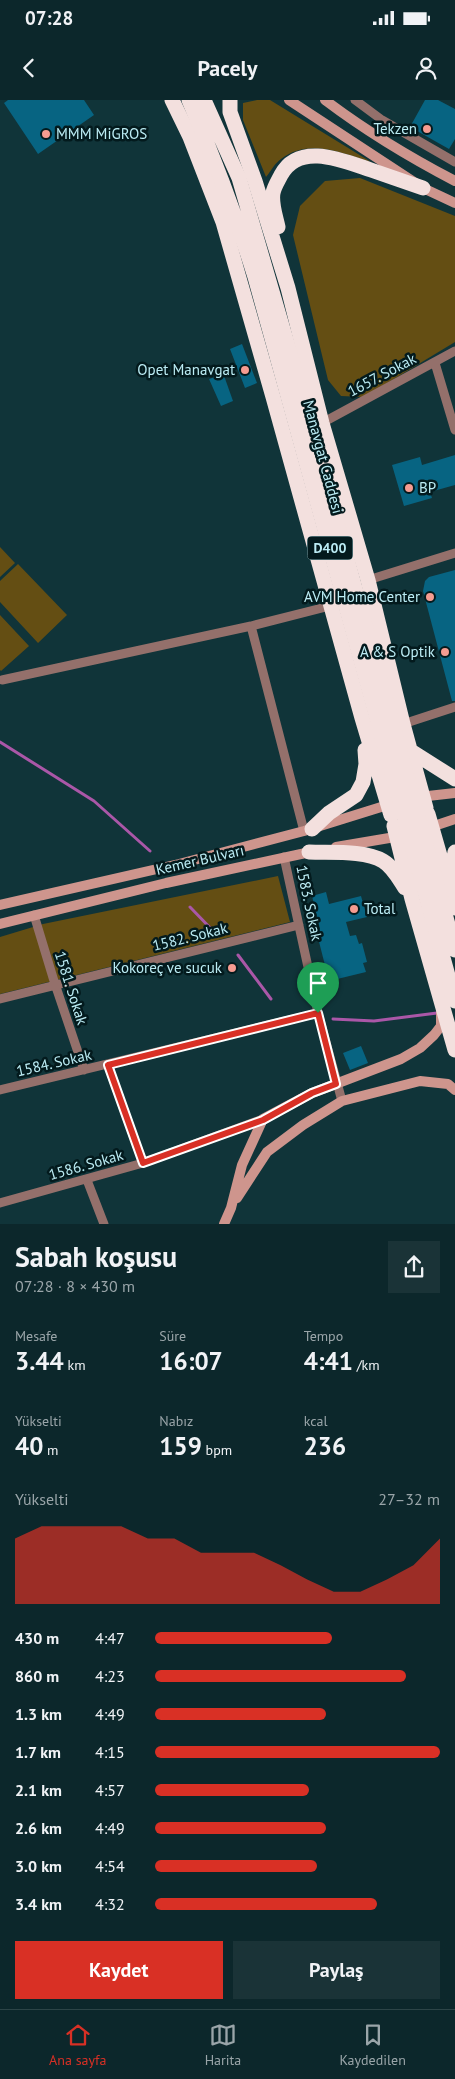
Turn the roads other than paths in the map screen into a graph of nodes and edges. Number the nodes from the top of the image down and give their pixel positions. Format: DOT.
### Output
graph roads {
  1 [pos="189,100"];
  2 [pos="204,100"];
  3 [pos="214,100"];
  4 [pos="230,100"];
  5 [pos="289,100"];
  6 [pos="325,100"];
  7 [pos="356,100"];
  8 [pos="174,105"];
  9 [pos="455,162"];
  10 [pos="455,180"];
  11 [pos="423,188"];
  12 [pos="455,204"];
  13 [pos="288,288"];
  14 [pos="455,351"];
  15 [pos="435,363"];
  16 [pos="322,422"];
  17 [pos="455,430"];
  18 [pos="455,553"];
  19 [pos="368,580"];
  20 [pos="330,606"];
  21 [pos="251,626"];
  22 [pos="2,680"];
  23 [pos="455,707"];
  24 [pos="362,718"];
  25 [pos="403,724"];
  26 [pos="411,751"];
  27 [pos="455,779"];
  28 [pos="455,793"];
  29 [pos="409,816"];
  30 [pos="455,819"];
  31 [pos="308,830"];
  32 [pos="308,852"];
  33 [pos="455,852"];
  34 [pos="284,857"];
  35 [pos="449,888"];
  36 [pos="412,899"];
  37 [pos="0,905"];
  38 [pos="455,908"];
  39 [pos="34,915"];
  40 [pos="0,924"];
  41 [pos="299,925"];
  42 [pos="455,950"];
  43 [pos="55,986"];
  44 [pos="0,999"];
  45 [pos="448,1003"];
  46 [pos="318,1013"];
  47 [pos="455,1050"];
  48 [pos="108,1065"];
  49 [pos="84,1070"];
  50 [pos="336,1084"];
  51 [pos="0,1090"];
  52 [pos="455,1090"];
  53 [pos="342,1101"];
  54 [pos="263,1120"];
  55 [pos="143,1163"];
  56 [pos="86,1180"];
  57 [pos="0,1203"];
  58 [pos="231,1208"];
  59 [pos="104,1224"];
  60 [pos="224,1224"];
  1 -- 3 [label="highway"];
  1 -- 45 [label="highway, Manavgat Caddesi / D400, bridge"];
  2 -- 42 [label="highway, Manavgat Caddesi / D400, bridge"];
  4 -- 13 [label="highway"];
  5 -- 11 [label="main road"];
  6 -- 10 [label="main road"];
  7 -- 9 [label="street"];
  8 -- 20 [label="highway"];
  11 -- 12 [label="main road"];
  11 -- 13 [label="highway"];
  13 -- 16 [label="highway"];
  14 -- 15 [label="street, 1657. Sokak"];
  15 -- 16 [label="street, 1657. Sokak"];
  15 -- 17 [label="street"];
  16 -- 19 [label="highway"];
  18 -- 19 [label="street"];
  19 -- 25 [label="highway"];
  20 -- 21 [label="street"];
  20 -- 24 [label="highway"];
  21 -- 22 [label="street"];
  21 -- 31 [label="street"];
  23 -- 25 [label="street"];
  24 -- 29 [label="highway"];
  24 -- 31 [label="highway"];
  25 -- 26 [label="highway"];
  26 -- 27 [label="highway"];
  26 -- 29 [label="highway"];
  28 -- 29 [label="main road"];
  29 -- 30 [label="main road"];
  29 -- 31 [label="main road, Kemer Bulvarı"];
  29 -- 32 [label="main road, Kemer Bulvarı"];
  29 -- 35 [label="highway"];
  29 -- 36 [label="highway"];
  31 -- 37 [label="main road, Kemer Bulvarı"];
  32 -- 34 [label="main road, Kemer Bulvarı"];
  32 -- 36 [label="highway"];
  33 -- 35 [label="highway"];
  34 -- 39 [label="main road, Kemer Bulvarı"];
  34 -- 41 [label="street, 1583. Sokak"];
  35 -- 38 [label="highway"];
  36 -- 45 [label="highway"];
  39 -- 40 [label="main road, Kemer Bulvarı"];
  39 -- 43 [label="street, 1581. Sokak"];
  41 -- 43 [label="street, 1582. Sokak"];
  41 -- 46 [label="street, 1583. Sokak"];
  43 -- 44 [label="street, 1582. Sokak"];
  43 -- 49 [label="street, 1581. Sokak"];
  45 -- 47 [label="highway"];
  45 -- 50 [label="main road"];
  46 -- 48 [label="street, 1584. Sokak"];
  46 -- 50 [label="street, 1583. Sokak"];
  48 -- 49 [label="street, 1584. Sokak"];
  48 -- 55 [label="street"];
  49 -- 51 [label="street, 1584. Sokak"];
  50 -- 53 [label="street, 1583. Sokak"];
  50 -- 54 [label="main road"];
  52 -- 53 [label="main road"];
  53 -- 58 [label="main road"];
  54 -- 55 [label="street, 1586. Sokak"];
  54 -- 58 [label="main road"];
  55 -- 56 [label="street, 1586. Sokak"];
  56 -- 57 [label="street, 1586. Sokak"];
  56 -- 59 [label="street"];
  58 -- 60 [label="main road"];
}
